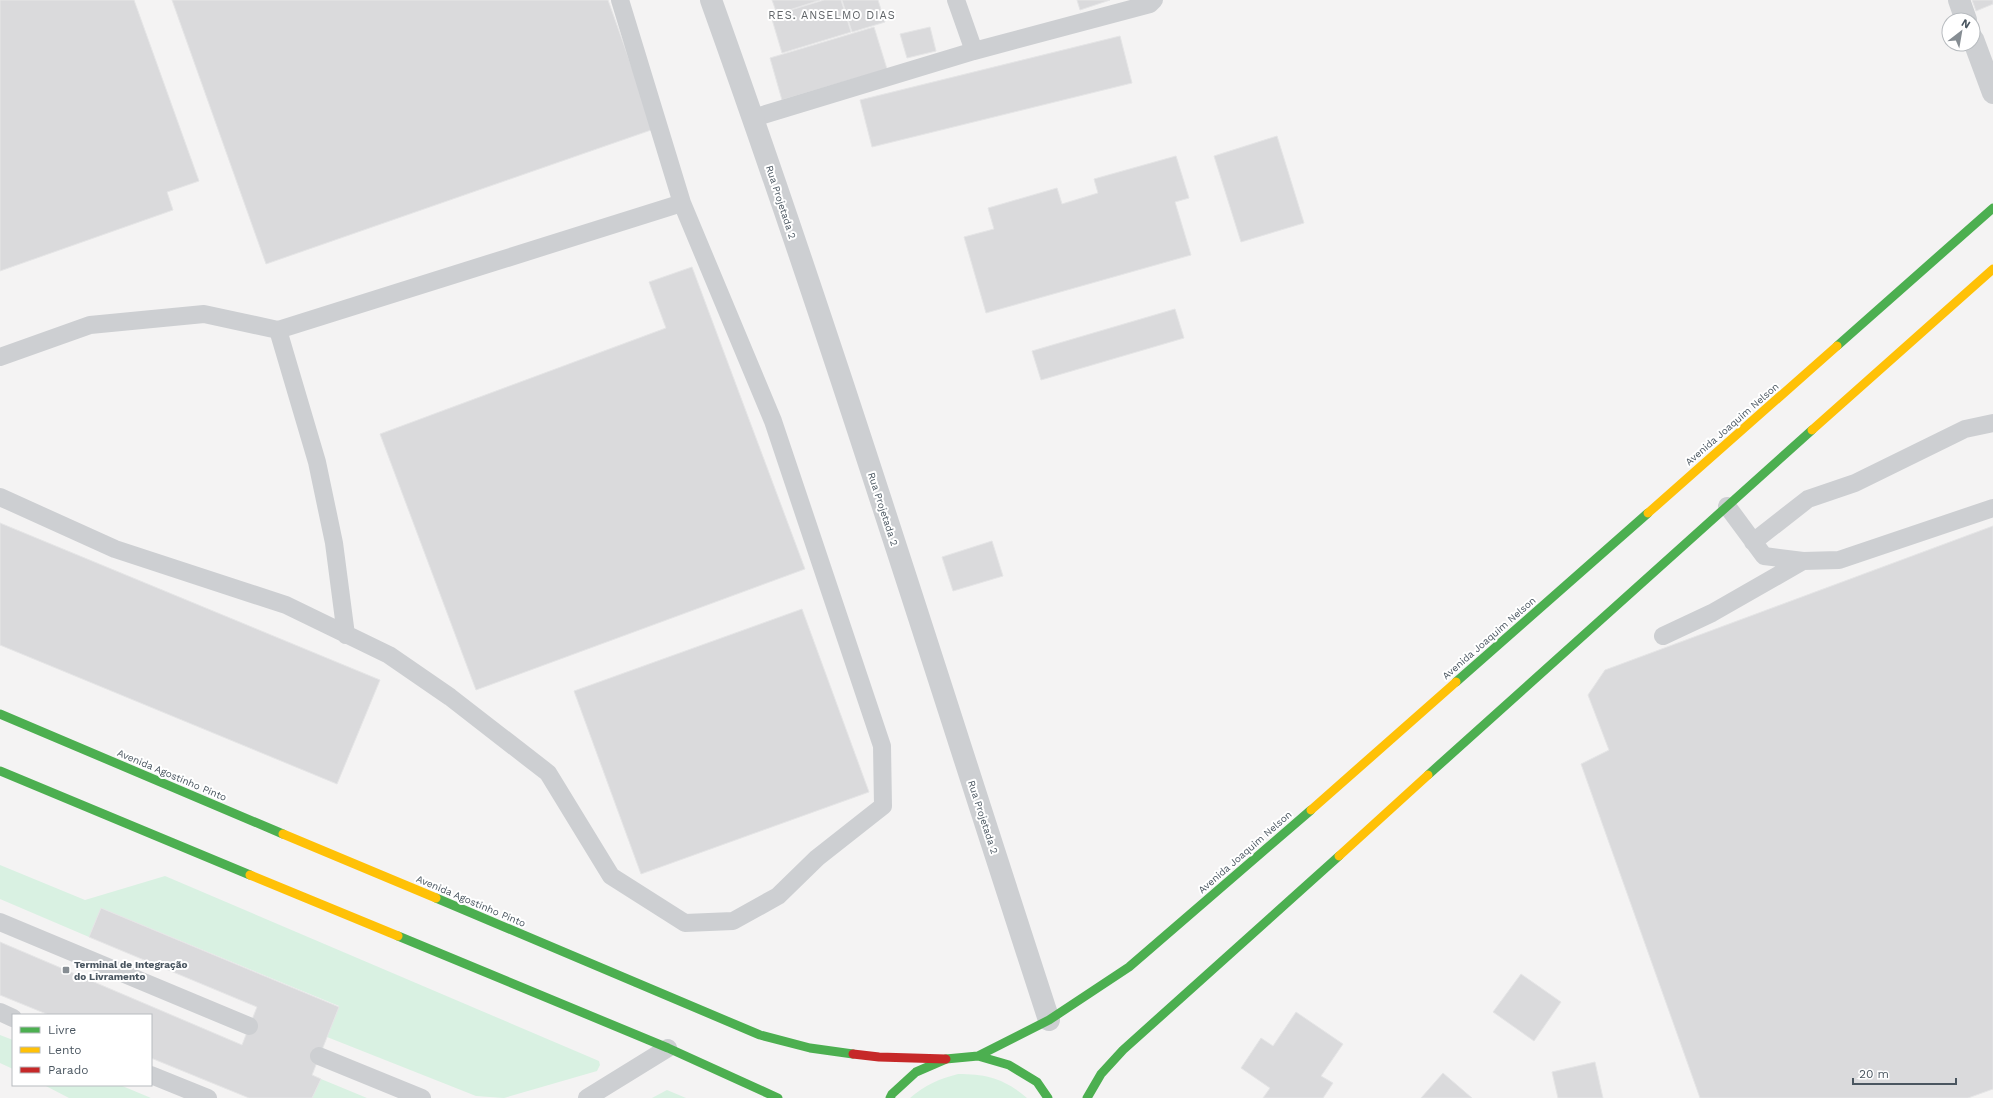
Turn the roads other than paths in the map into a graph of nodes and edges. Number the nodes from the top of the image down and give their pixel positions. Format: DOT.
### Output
graph roads {
  1 [pos="620,0"];
  2 [pos="711,0"];
  3 [pos="956,0"];
  4 [pos="1154,0"];
  5 [pos="1959,0"];
  6 [pos="1963,12"];
  7 [pos="974,51"];
  8 [pos="1978,52"];
  9 [pos="1993,93"];
  10 [pos="753,118"];
  11 [pos="682,203"];
  12 [pos="1993,208"];
  13 [pos="1993,269"];
  14 [pos="278,330"];
  15 [pos="0,357"];
  16 [pos="1993,423"];
  17 [pos="0,497"];
  18 [pos="1727,506"];
  19 [pos="1993,508"];
  20 [pos="1753,542"];
  21 [pos="1803,561"];
  22 [pos="346,635"];
  23 [pos="1663,636"];
  24 [pos="0,714"];
  25 [pos="0,771"];
  26 [pos="0,922"];
  27 [pos="0,1012"];
  28 [pos="12,1018"];
  29 [pos="1049,1020"];
  30 [pos="249,1026"];
  31 [pos="668,1048"];
  32 [pos="319,1056"];
  33 [pos="978,1056"];
  34 [pos="946,1059"];
  35 [pos="152,1075"];
  36 [pos="208,1098"];
  37 [pos="422,1098"];
  38 [pos="587,1098"];
  39 [pos="778,1098"];
  40 [pos="890,1098"];
  41 [pos="1048,1098"];
  42 [pos="1087,1098"];
  1 -- 11 [label="lane"];
  2 -- 10 [label="street, Rua Projetada 2"];
  3 -- 7 [label="lane"];
  4 -- 7 [label="lane"];
  5 -- 6 [label="street"];
  7 -- 10 [label="lane"];
  8 -- 9 [label="street"];
  10 -- 29 [label="street, Rua Projetada 2"];
  11 -- 14 [label="lane"];
  11 -- 22 [label="lane"];
  12 -- 29 [label="main road, Avenida Joaquim Nelson"];
  13 -- 18 [label="main road"];
  14 -- 15 [label="lane"];
  14 -- 22 [label="lane"];
  16 -- 20 [label="lane"];
  17 -- 22 [label="lane"];
  18 -- 20 [label="lane"];
  18 -- 42 [label="main road"];
  19 -- 21 [label="lane"];
  20 -- 21 [label="lane"];
  21 -- 23 [label="lane"];
  24 -- 34 [label="main road, Avenida Agostinho Pinto"];
  25 -- 31 [label="main road"];
  26 -- 30 [label="lane"];
  27 -- 28 [label="lane"];
  29 -- 33 [label="main road, Avenida Joaquim Nelson"];
  31 -- 38 [label="lane"];
  31 -- 39 [label="main road"];
  32 -- 37 [label="lane"];
  33 -- 34 [label="main road"];
  33 -- 41 [label="main road"];
  34 -- 40 [label="main road"];
  35 -- 36 [label="lane"];
}
